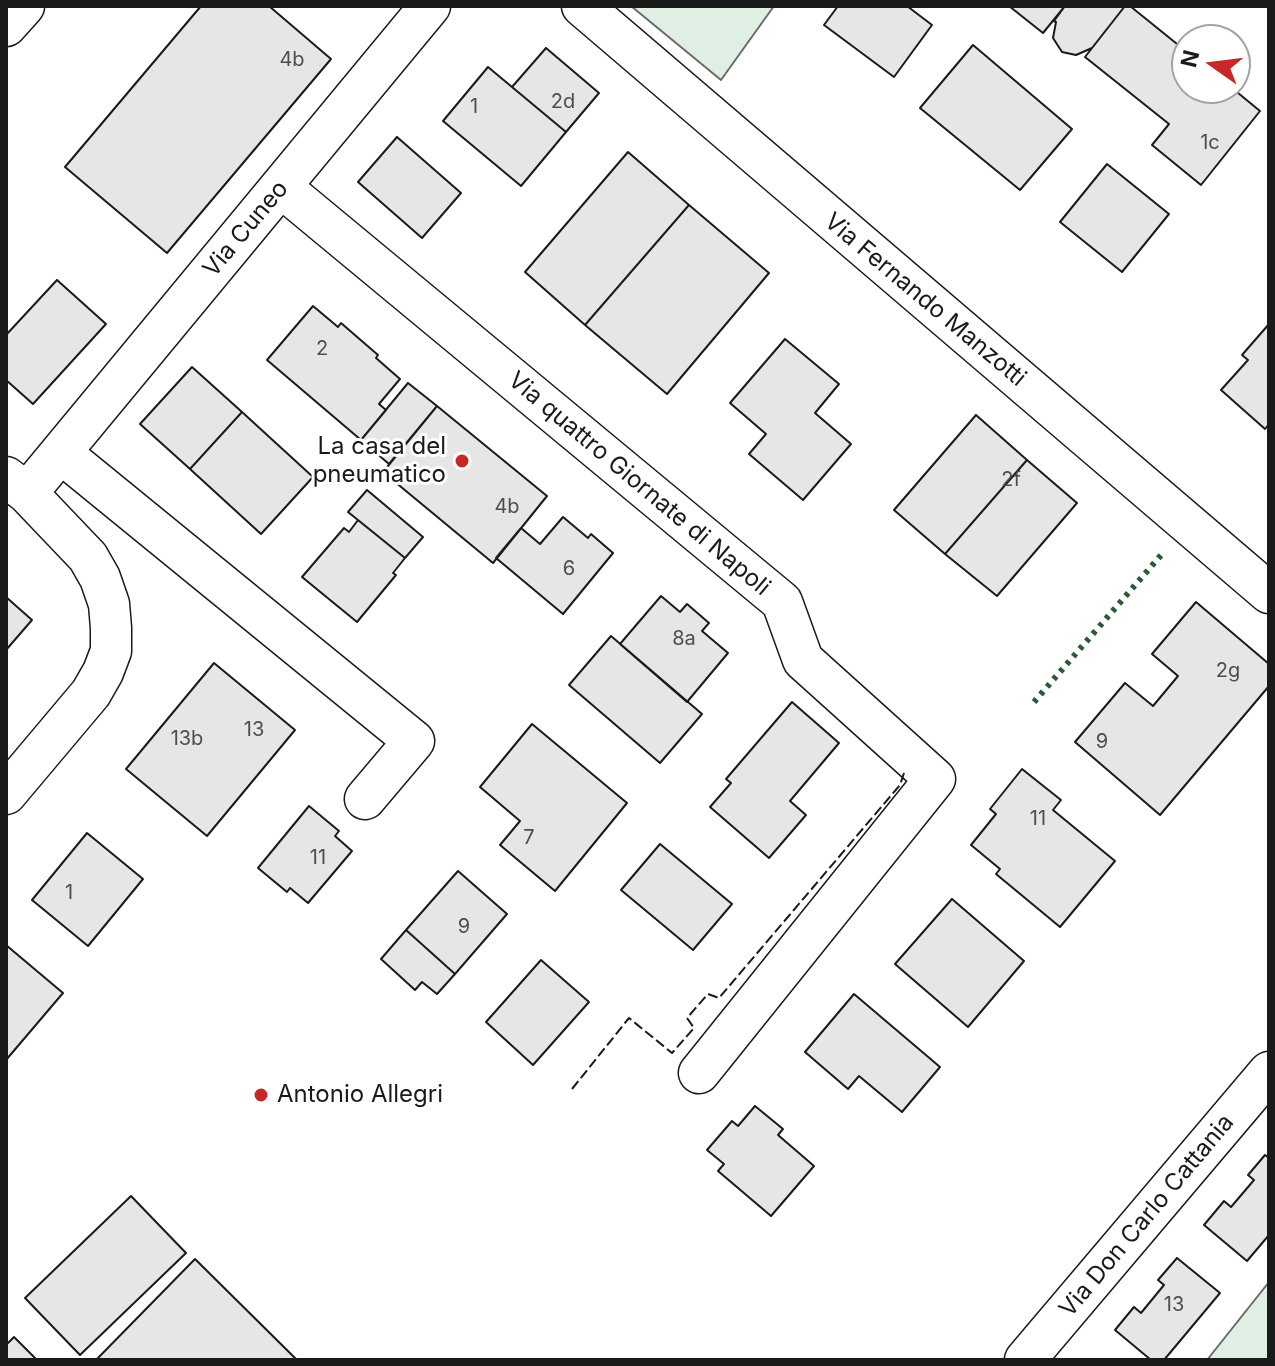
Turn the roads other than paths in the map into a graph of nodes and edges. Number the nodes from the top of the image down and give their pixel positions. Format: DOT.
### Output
graph roads {
  1 [pos="24,6"];
  2 [pos="430,6"];
  3 [pos="582,6"];
  4 [pos="6,26"];
  5 [pos="281,187"];
  6 [pos="61,453"];
  7 [pos="16,485"];
  8 [pos="1269,593"];
  9 [pos="6,794"];
  10 [pos="365,799"];
  11 [pos="1269,1072"];
  12 [pos="699,1073"];
  13 [pos="1025,1360"];
  1 -- 4 [label="street"];
  2 -- 5 [label="street, Via Cuneo"];
  3 -- 8 [label="street, Via Fernando Manzotti"];
  5 -- 6 [label="street, Via Cuneo"];
  5 -- 12 [label="street, Via quattro Giornate di Napoli"];
  6 -- 7 [label="street, Via Cuneo"];
  6 -- 10 [label="street"];
  7 -- 9 [label="street"];
  11 -- 13 [label="street, Via Don Carlo Cattania"];
}
